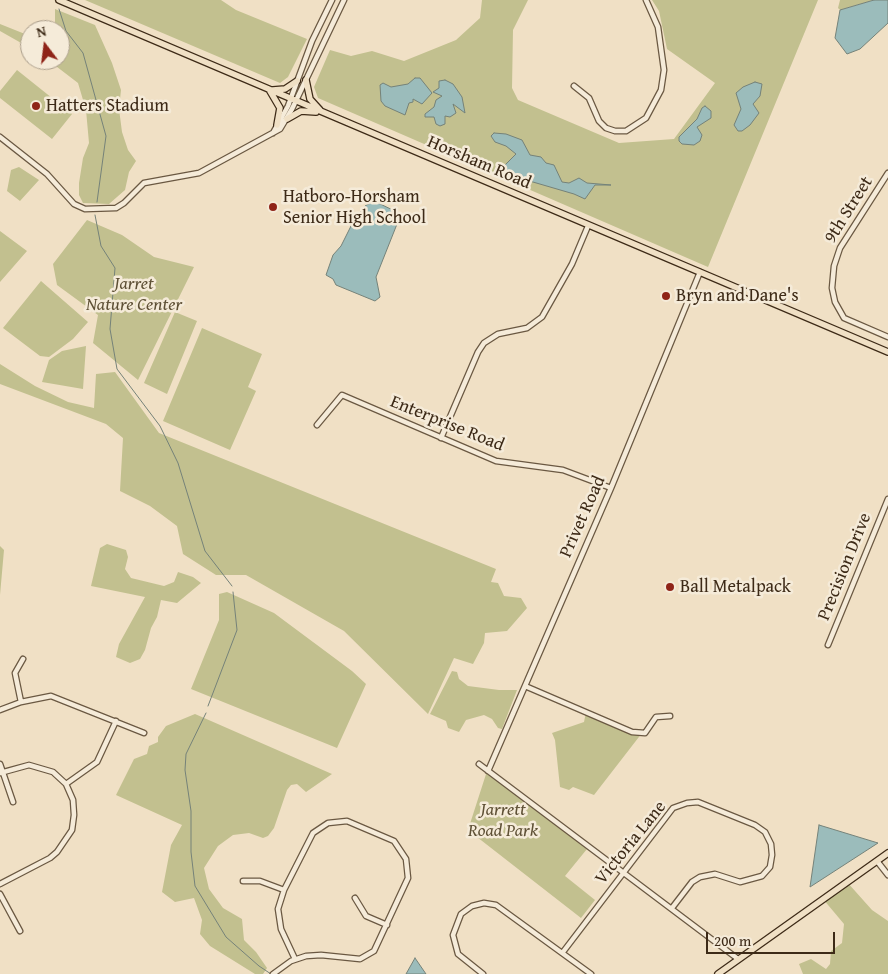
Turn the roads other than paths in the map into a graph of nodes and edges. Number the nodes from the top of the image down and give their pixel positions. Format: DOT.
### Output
graph roads {
  1 [pos="59,0"];
  2 [pos="332,0"];
  3 [pos="344,0"];
  4 [pos="646,0"];
  5 [pos="306,80"];
  6 [pos="297,81"];
  7 [pos="574,86"];
  8 [pos="269,90"];
  9 [pos="293,100"];
  10 [pos="323,113"];
  11 [pos="287,119"];
  12 [pos="277,125"];
  13 [pos="272,133"];
  14 [pos="0,137"];
  15 [pos="888,173"];
  16 [pos="588,226"];
  17 [pos="700,272"];
  18 [pos="888,337"];
  19 [pos="888,352"];
  20 [pos="317,426"];
  21 [pos="441,438"];
  22 [pos="611,488"];
  23 [pos="888,499"];
  24 [pos="828,645"];
  25 [pos="22,659"];
  26 [pos="525,686"];
  27 [pos="21,702"];
  28 [pos="0,710"];
  29 [pos="670,716"];
  30 [pos="116,721"];
  31 [pos="144,733"];
  32 [pos="0,764"];
  33 [pos="479,764"];
  34 [pos="488,771"];
  35 [pos="2,773"];
  36 [pos="66,784"];
  37 [pos="13,802"];
  38 [pos="888,853"];
  39 [pos="877,861"];
  40 [pos="624,872"];
  41 [pos="888,875"];
  42 [pos="243,881"];
  43 [pos="0,884"];
  44 [pos="284,890"];
  45 [pos="0,894"];
  46 [pos="355,898"];
  47 [pos="672,908"];
  48 [pos="387,925"];
  49 [pos="20,931"];
  50 [pos="563,952"];
  51 [pos="295,959"];
  52 [pos="738,959"];
  53 [pos="274,974"];
  54 [pos="483,974"];
  55 [pos="591,974"];
  56 [pos="718,974"];
  1 -- 8 [label="main road, Horsham Road"];
  2 -- 6 [label="street"];
  3 -- 5 [label="street"];
  4 -- 7 [label="street"];
  5 -- 9 [label="street"];
  5 -- 10 [label="main road"];
  6 -- 8 [label="main road"];
  6 -- 9 [label="street"];
  8 -- 9 [label="main road, Horsham Road"];
  8 -- 12 [label="main road"];
  9 -- 10 [label="main road, Horsham Road"];
  9 -- 11 [label="street"];
  9 -- 12 [label="street"];
  10 -- 11 [label="main road"];
  10 -- 16 [label="main road, Horsham Road"];
  11 -- 13 [label="street"];
  12 -- 13 [label="street"];
  13 -- 14 [label="street"];
  15 -- 18 [label="street, 9th Street"];
  16 -- 17 [label="main road, Horsham Road"];
  16 -- 21 [label="street"];
  17 -- 19 [label="main road, Horsham Road"];
  17 -- 22 [label="street, Privet Road"];
  20 -- 21 [label="street, Enterprise Road"];
  21 -- 22 [label="street, Enterprise Road"];
  22 -- 26 [label="street, Privet Road"];
  23 -- 24 [label="street, Precision Drive"];
  25 -- 27 [label="street"];
  26 -- 29 [label="street"];
  26 -- 34 [label="street, Privet Road"];
  27 -- 28 [label="street"];
  27 -- 30 [label="street"];
  30 -- 31 [label="street"];
  30 -- 36 [label="street"];
  32 -- 35 [label="street"];
  33 -- 34 [label="street"];
  34 -- 40 [label="street"];
  35 -- 36 [label="street"];
  35 -- 37 [label="street"];
  36 -- 43 [label="street"];
  38 -- 39 [label="main road"];
  39 -- 41 [label="street"];
  39 -- 52 [label="main road"];
  40 -- 47 [label="street"];
  40 -- 47 [label="street, Victoria Lane"];
  40 -- 50 [label="street, Victoria Lane"];
  42 -- 44 [label="street"];
  44 -- 48 [label="street"];
  44 -- 51 [label="street"];
  45 -- 49 [label="street"];
  46 -- 48 [label="street"];
  47 -- 52 [label="street"];
  48 -- 51 [label="street"];
  50 -- 54 [label="street"];
  50 -- 55 [label="street"];
  51 -- 53 [label="street"];
  52 -- 56 [label="main road"];
}
